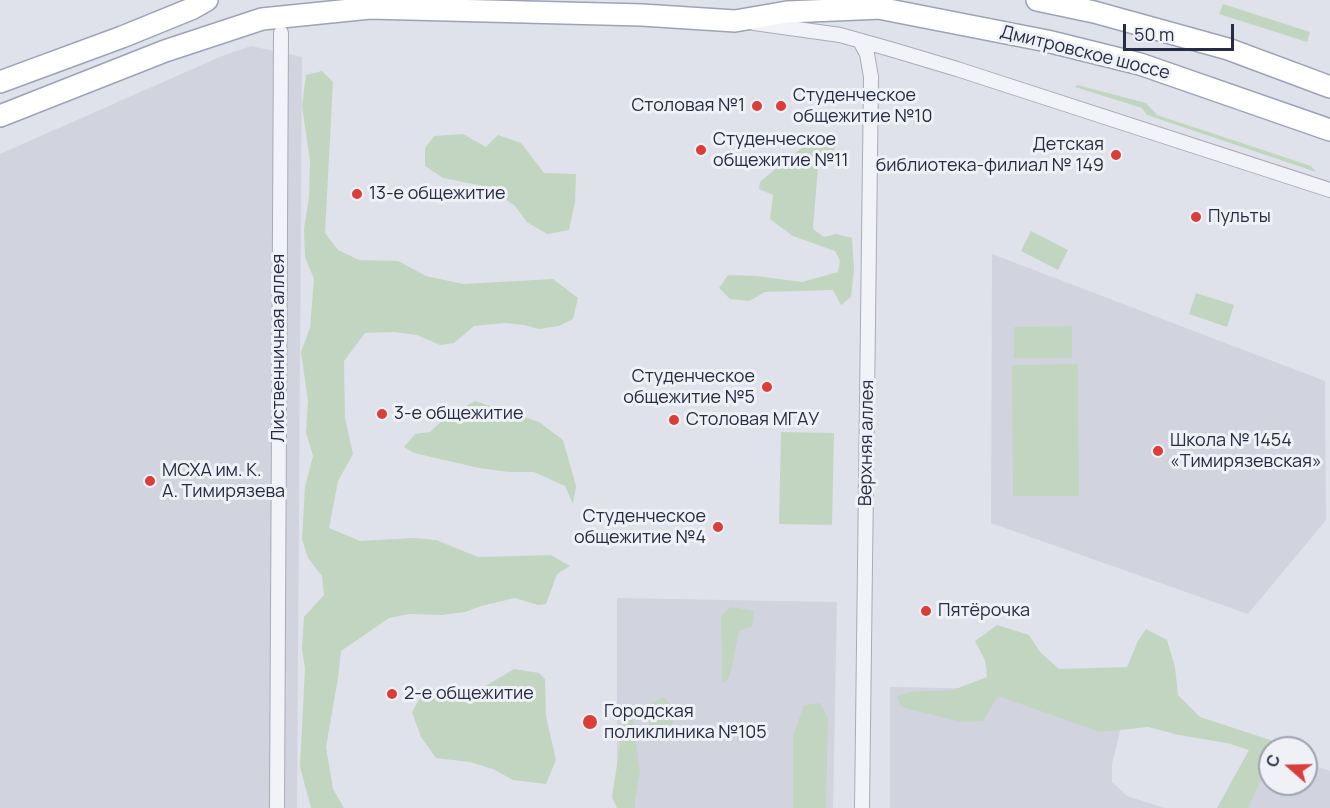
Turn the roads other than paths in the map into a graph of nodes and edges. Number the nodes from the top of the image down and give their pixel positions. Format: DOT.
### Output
graph roads {
  1 [pos="207,0"];
  2 [pos="833,0"];
  3 [pos="1037,0"];
  4 [pos="882,8"];
  5 [pos="735,21"];
  6 [pos="281,39"];
  7 [pos="860,40"];
  8 [pos="890,49"];
  9 [pos="871,77"];
  10 [pos="0,82"];
  11 [pos="1330,87"];
  12 [pos="0,116"];
  13 [pos="1330,130"];
  14 [pos="1330,190"];
  15 [pos="277,808"];
  16 [pos="862,808"];
  1 -- 10 [label="main road"];
  2 -- 4 [label="main road, Дмитровское шоссе"];
  3 -- 11 [label="main road"];
  4 -- 5 [label="main road"];
  4 -- 13 [label="main road, Дмитровское шоссе"];
  5 -- 7 [label="street"];
  5 -- 12 [label="main road"];
  6 -- 15 [label="street, Лиственничная аллея"];
  7 -- 8 [label="street"];
  7 -- 9 [label="street, Верхняя аллея"];
  8 -- 9 [label="street"];
  8 -- 14 [label="street"];
  9 -- 16 [label="street, Верхняя аллея"];
}
